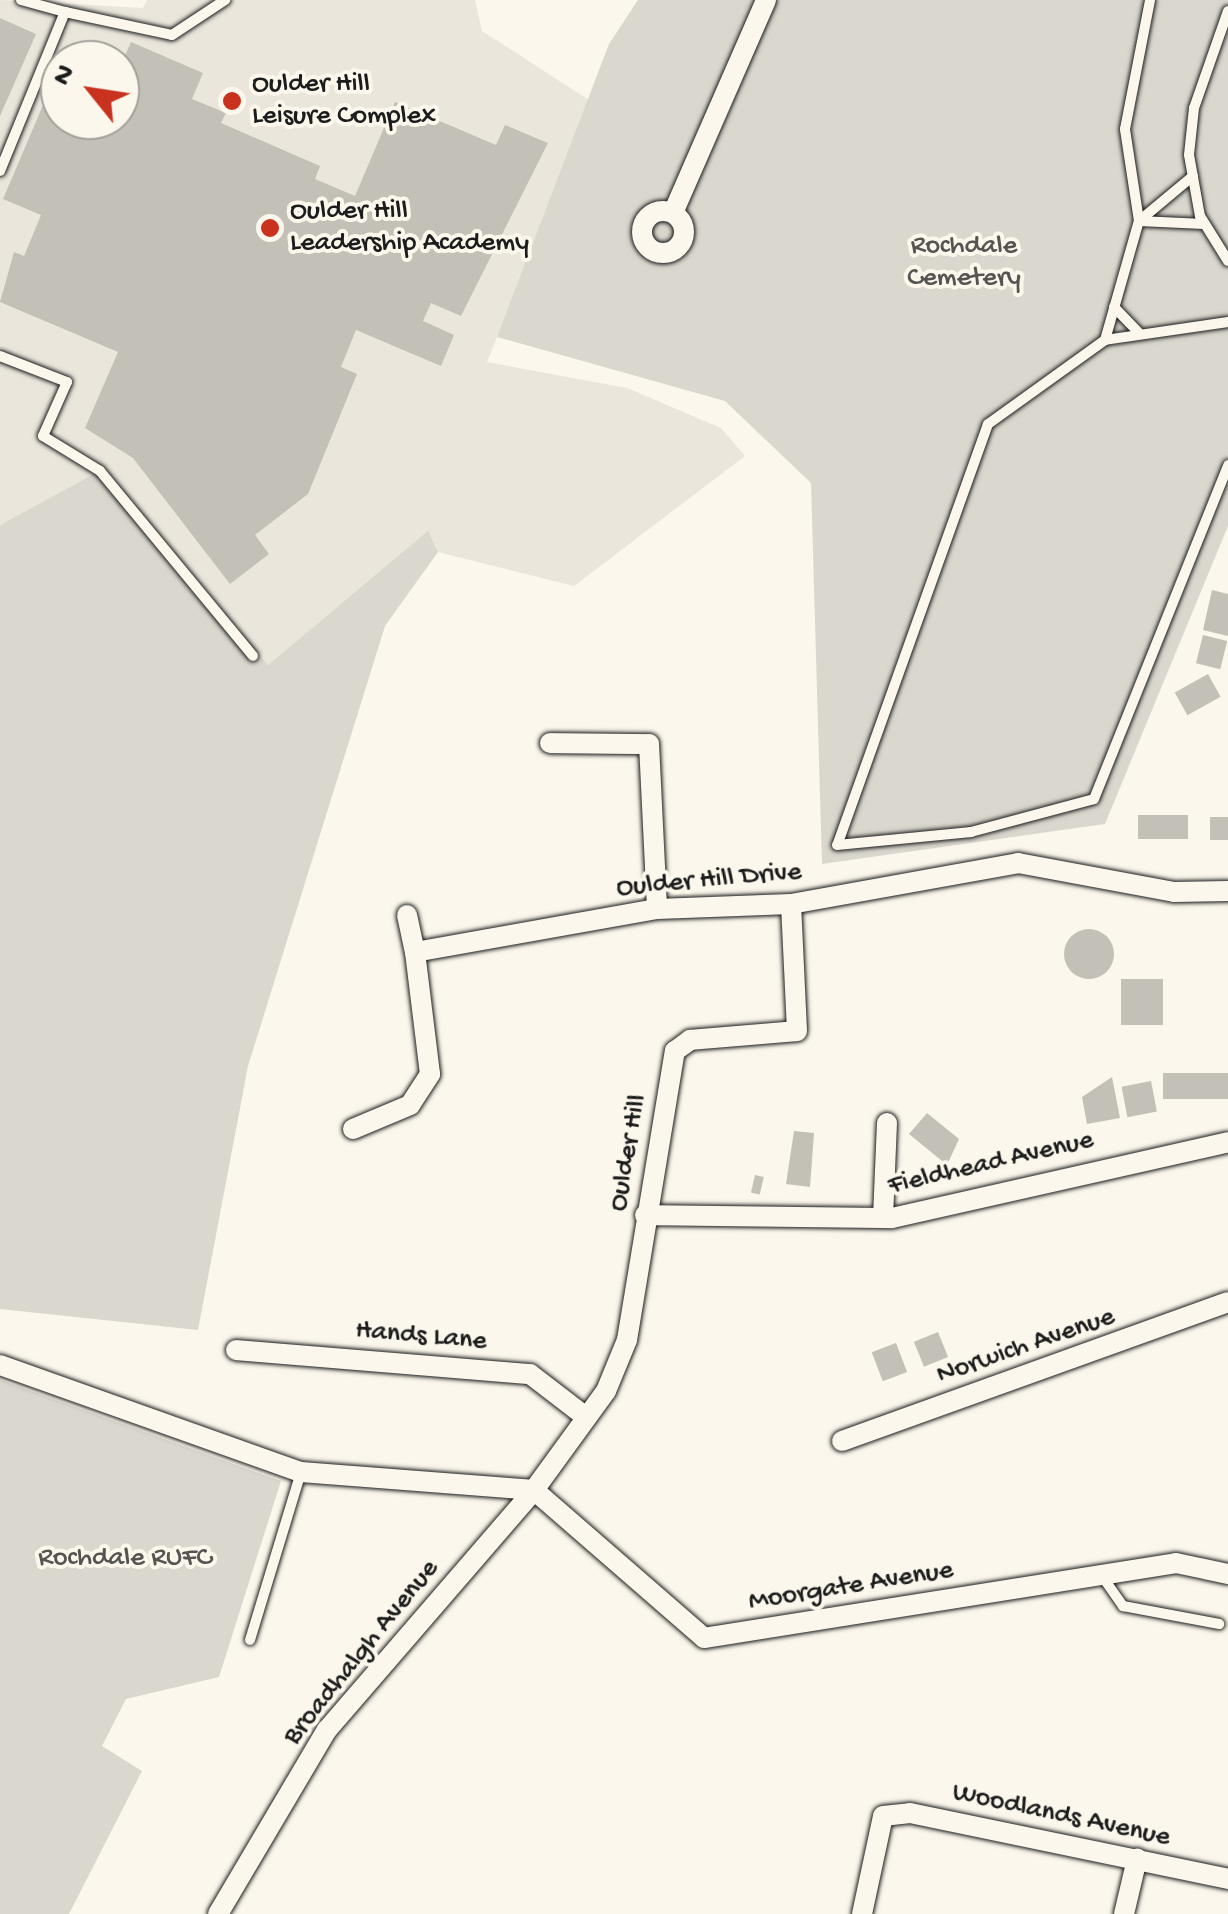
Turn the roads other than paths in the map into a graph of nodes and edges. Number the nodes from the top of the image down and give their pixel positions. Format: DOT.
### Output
graph roads {
  1 [pos="21,0"];
  2 [pos="225,0"];
  3 [pos="766,0"];
  4 [pos="1150,0"];
  5 [pos="1228,11"];
  6 [pos="65,12"];
  7 [pos="0,171"];
  8 [pos="1193,176"];
  9 [pos="673,213"];
  10 [pos="1139,221"];
  11 [pos="1204,224"];
  12 [pos="1228,261"];
  13 [pos="1114,307"];
  14 [pos="1228,322"];
  15 [pos="1140,334"];
  16 [pos="1105,340"];
  17 [pos="0,356"];
  18 [pos="1228,465"];
  19 [pos="252,656"];
  20 [pos="550,742"];
  21 [pos="1228,891"];
  22 [pos="791,904"];
  23 [pos="658,909"];
  24 [pos="406,915"];
  25 [pos="415,952"];
  26 [pos="888,1123"];
  27 [pos="353,1129"];
  28 [pos="1228,1142"];
  29 [pos="645,1214"];
  30 [pos="883,1218"];
  31 [pos="1228,1302"];
  32 [pos="236,1350"];
  33 [pos="0,1365"];
  34 [pos="586,1417"];
  35 [pos="842,1441"];
  36 [pos="301,1472"];
  37 [pos="534,1490"];
  38 [pos="1228,1574"];
  39 [pos="1102,1576"];
  40 [pos="1220,1624"];
  41 [pos="250,1640"];
  42 [pos="1137,1860"];
  43 [pos="1228,1879"];
  44 [pos="218,1914"];
  45 [pos="862,1914"];
  46 [pos="1124,1914"];
  1 -- 6 [label="lane"];
  2 -- 6 [label="lane"];
  3 -- 9 [label="street"];
  4 -- 10 [label="lane"];
  5 -- 8 [label="lane"];
  6 -- 7 [label="lane"];
  8 -- 10 [label="lane"];
  8 -- 11 [label="lane"];
  10 -- 11 [label="lane"];
  10 -- 13 [label="lane"];
  11 -- 12 [label="lane"];
  13 -- 15 [label="lane"];
  13 -- 16 [label="lane"];
  14 -- 15 [label="lane"];
  15 -- 16 [label="lane"];
  16 -- 18 [label="lane"];
  17 -- 19 [label="lane"];
  20 -- 23 [label="street"];
  21 -- 22 [label="street, Oulder Hill Drive"];
  22 -- 23 [label="street, Oulder Hill Drive"];
  22 -- 29 [label="street, Oulder Hill"];
  23 -- 25 [label="street, Oulder Hill Drive"];
  24 -- 25 [label="street"];
  25 -- 27 [label="street"];
  26 -- 30 [label="street"];
  28 -- 30 [label="street, Fieldhead Avenue"];
  29 -- 30 [label="street, Fieldhead Avenue"];
  29 -- 34 [label="street, Oulder Hill"];
  31 -- 35 [label="street, Norwich Avenue"];
  32 -- 34 [label="street, Hands Lane"];
  33 -- 36 [label="street"];
  34 -- 37 [label="street, Oulder Hill"];
  36 -- 37 [label="street"];
  36 -- 41 [label="lane"];
  37 -- 39 [label="street, Moorgate Avenue"];
  37 -- 44 [label="street, Broadhalgh Avenue"];
  38 -- 39 [label="street, Moorgate Avenue"];
  39 -- 40 [label="lane"];
  42 -- 43 [label="street, Woodlands Avenue"];
  42 -- 45 [label="street, Woodlands Avenue"];
  42 -- 46 [label="street"];
}
